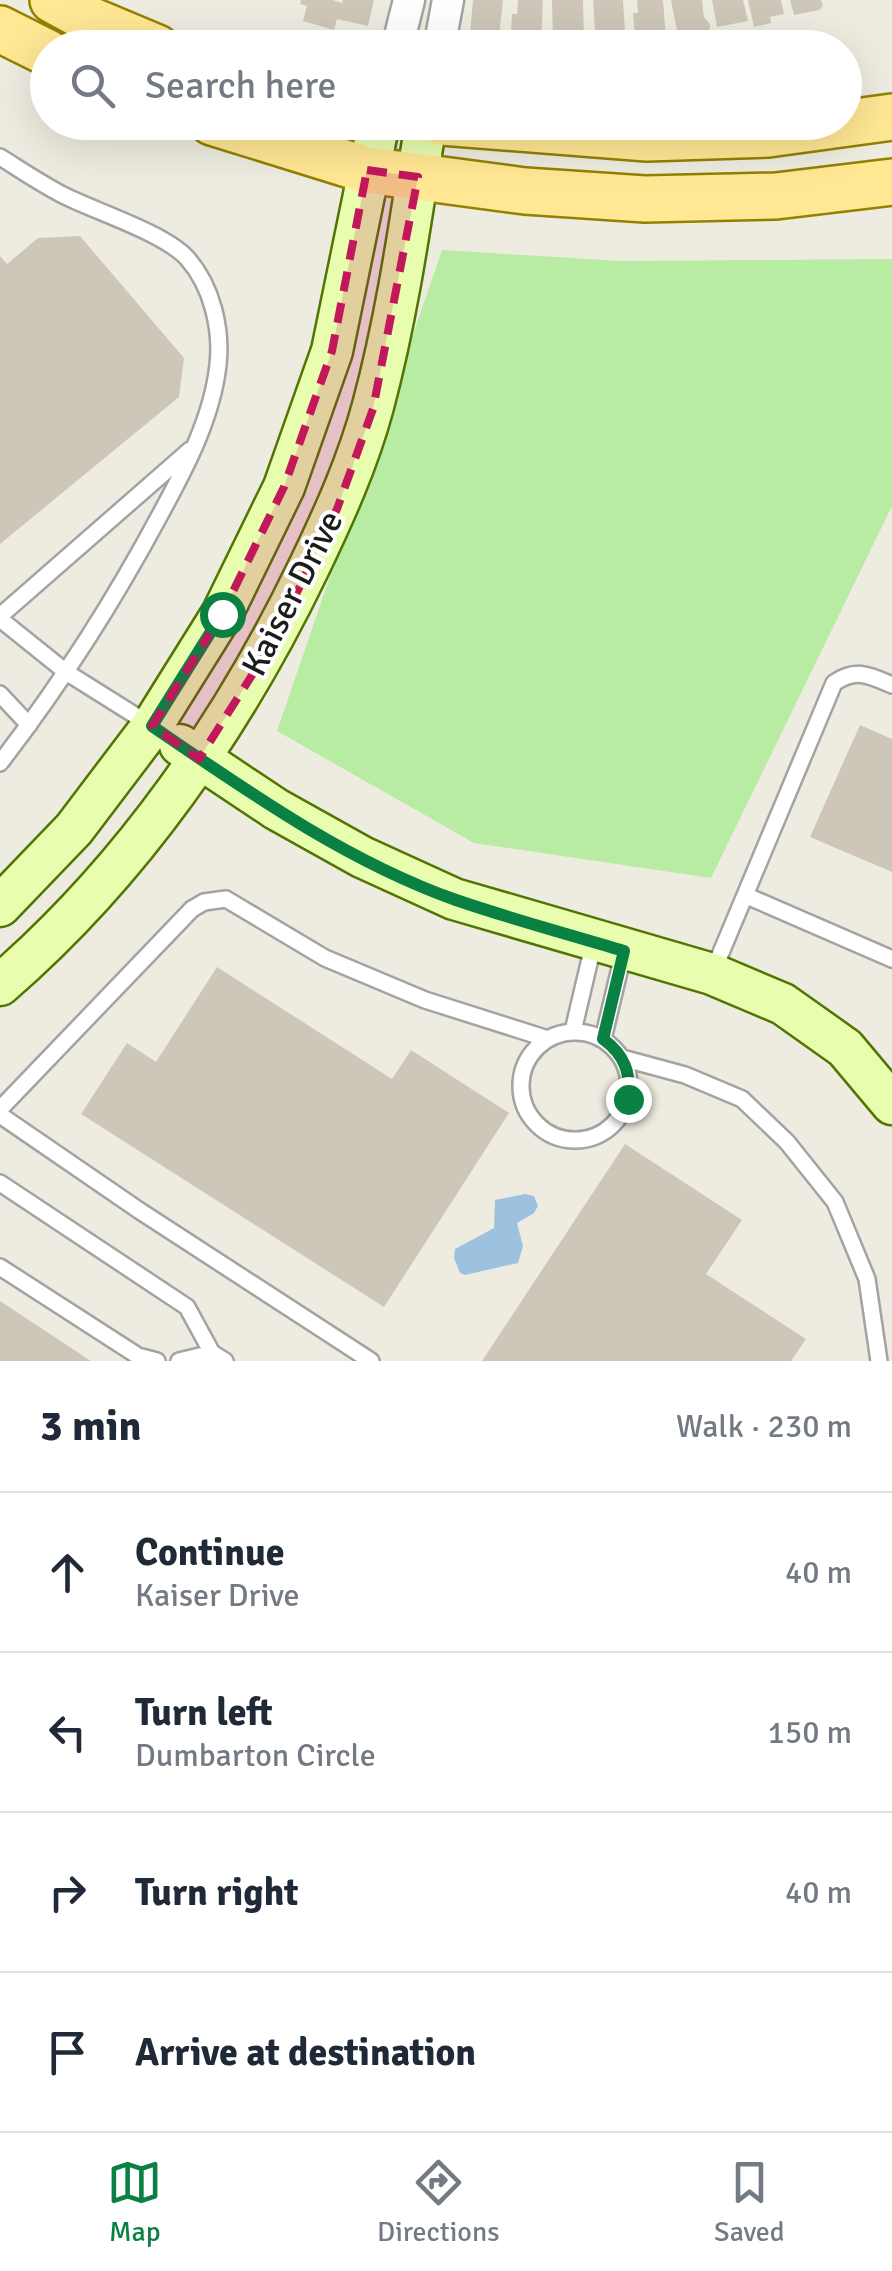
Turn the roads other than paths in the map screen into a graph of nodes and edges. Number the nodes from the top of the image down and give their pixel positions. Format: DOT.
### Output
graph roads {
  1 [pos="53,0"];
  2 [pos="409,0"];
  3 [pos="448,0"];
  4 [pos="0,29"];
  5 [pos="114,30"];
  6 [pos="402,30"];
  7 [pos="442,30"];
  8 [pos="30,44"];
  9 [pos="892,117"];
  10 [pos="862,121"];
  11 [pos="270,140"];
  12 [pos="374,140"];
  13 [pos="423,140"];
  14 [pos="0,157"];
  15 [pos="367,170"];
  16 [pos="418,176"];
  17 [pos="892,182"];
  18 [pos="193,448"];
  19 [pos="0,618"];
  20 [pos="66,672"];
  21 [pos="892,686"];
  22 [pos="0,694"];
  23 [pos="29,725"];
  24 [pos="152,726"];
  25 [pos="200,758"];
  26 [pos="0,762"];
  27 [pos="747,896"];
  28 [pos="0,906"];
  29 [pos="609,946"];
  30 [pos="892,958"];
  31 [pos="712,974"];
  32 [pos="0,985"];
  33 [pos="573,1032"];
  34 [pos="548,1039"];
  35 [pos="603,1039"];
  36 [pos="622,1058"];
  37 [pos="892,1104"];
  38 [pos="0,1112"];
  39 [pos="0,1183"];
  40 [pos="0,1267"];
  41 [pos="218,1357"];
  42 [pos="157,1361"];
  43 [pos="179,1361"];
  44 [pos="371,1361"];
  45 [pos="878,1361"];
  1 -- 5 [label="main road"];
  2 -- 6 [label="street"];
  3 -- 7 [label="street"];
  4 -- 8 [label="main road"];
  9 -- 10 [label="main road"];
  11 -- 15 [label="main road"];
  12 -- 15 [label="street, Kaiser Drive"];
  13 -- 16 [label="street, Kaiser Drive"];
  14 -- 18 [label="lane"];
  15 -- 16 [label="main road"];
  15 -- 24 [label="street, Kaiser Drive"];
  16 -- 17 [label="main road"];
  16 -- 25 [label="street, Kaiser Drive"];
  18 -- 19 [label="lane"];
  18 -- 20 [label="lane"];
  19 -- 20 [label="lane"];
  20 -- 23 [label="lane"];
  20 -- 24 [label="lane"];
  21 -- 27 [label="lane"];
  22 -- 23 [label="lane"];
  23 -- 26 [label="lane"];
  24 -- 25 [label="street"];
  24 -- 28 [label="street, Kaiser Drive"];
  25 -- 29 [label="street"];
  25 -- 32 [label="street, Kaiser Drive"];
  27 -- 30 [label="lane"];
  27 -- 31 [label="lane"];
  29 -- 31 [label="street"];
  29 -- 33 [label="lane"];
  29 -- 35 [label="lane"];
  31 -- 37 [label="street"];
  33 -- 34 [label="lane"];
  33 -- 35 [label="lane"];
  34 -- 36 [label="lane"];
  34 -- 38 [label="lane"];
  35 -- 36 [label="lane"];
  36 -- 45 [label="lane"];
  38 -- 44 [label="lane"];
  39 -- 41 [label="lane"];
  40 -- 42 [label="lane"];
  41 -- 43 [label="lane"];
}
